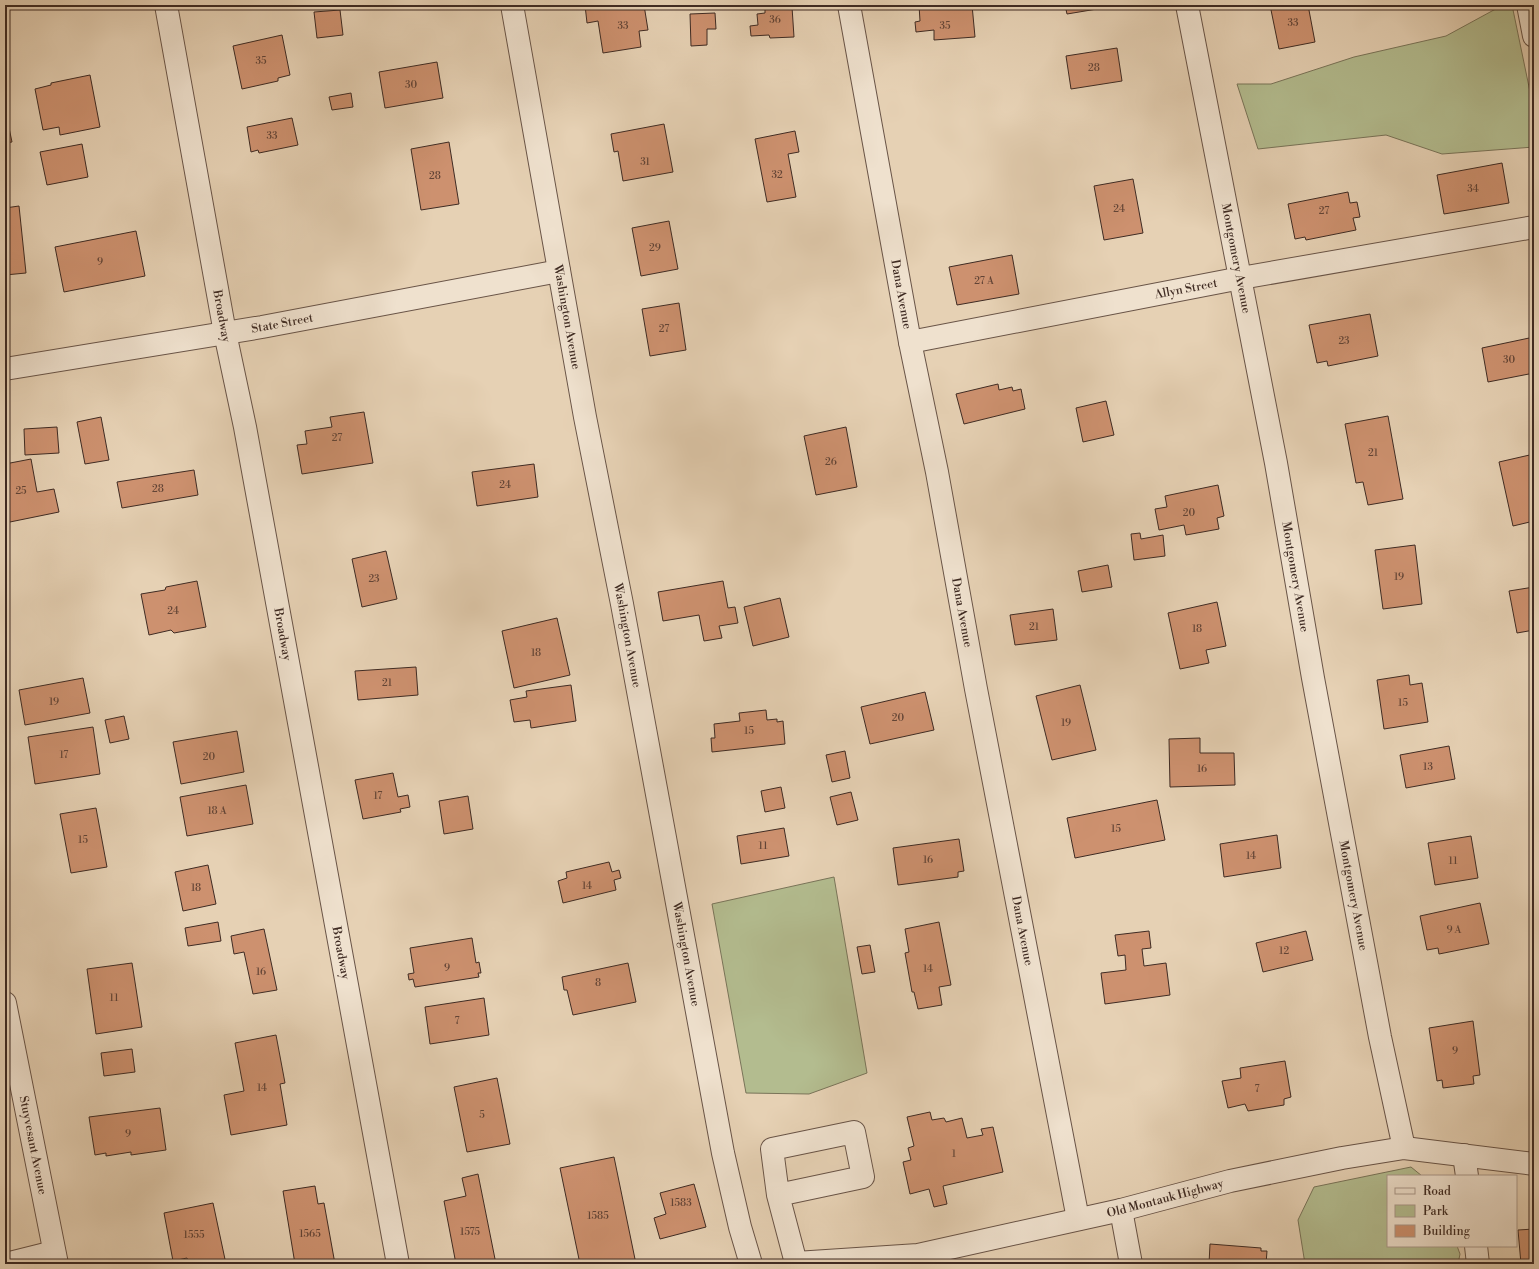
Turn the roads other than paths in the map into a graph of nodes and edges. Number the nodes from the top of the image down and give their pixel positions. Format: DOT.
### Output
graph roads {
  1 [pos="166,5"];
  2 [pos="512,5"];
  3 [pos="849,5"];
  4 [pos="1188,5"];
  5 [pos="1528,5"];
  6 [pos="1534,36"];
  7 [pos="1534,227"];
  8 [pos="559,271"];
  9 [pos="1241,278"];
  10 [pos="225,333"];
  11 [pos="910,342"];
  12 [pos="5,369"];
  13 [pos="5,1003"];
  14 [pos="1404,1148"];
  15 [pos="1464,1155"];
  16 [pos="1534,1164"];
  17 [pos="1467,1175"];
  18 [pos="778,1195"];
  19 [pos="1121,1210"];
  20 [pos="1078,1219"];
  21 [pos="1476,1247"];
  22 [pos="56,1258"];
  23 [pos="6,1264"];
  24 [pos="398,1264"];
  25 [pos="751,1264"];
  26 [pos="1131,1264"];
  27 [pos="1478,1264"];
  1 -- 10 [label="street, Broadway"];
  2 -- 8 [label="street, Washington Avenue"];
  3 -- 11 [label="street, Dana Avenue"];
  4 -- 9 [label="street, Montgomery Avenue"];
  5 -- 6 [label="street"];
  7 -- 9 [label="street, Allyn Street"];
  8 -- 10 [label="street, State Street"];
  8 -- 25 [label="street, Washington Avenue"];
  9 -- 11 [label="street, Allyn Street"];
  9 -- 14 [label="street, Montgomery Avenue"];
  10 -- 12 [label="street, State Street"];
  10 -- 24 [label="street, Broadway"];
  11 -- 20 [label="street, Dana Avenue"];
  13 -- 22 [label="street, Stuyvesant Avenue"];
  14 -- 15 [label="street, Old Montauk Highway"];
  14 -- 19 [label="street, Old Montauk Highway"];
  15 -- 16 [label="street, Old Montauk Highway"];
  15 -- 17 [label="street"];
  18 -- 20 [label="street, Old Montauk Highway"];
  19 -- 20 [label="street, Old Montauk Highway"];
  19 -- 26 [label="street"];
  21 -- 27 [label="street"];
  22 -- 23 [label="street"];
}
